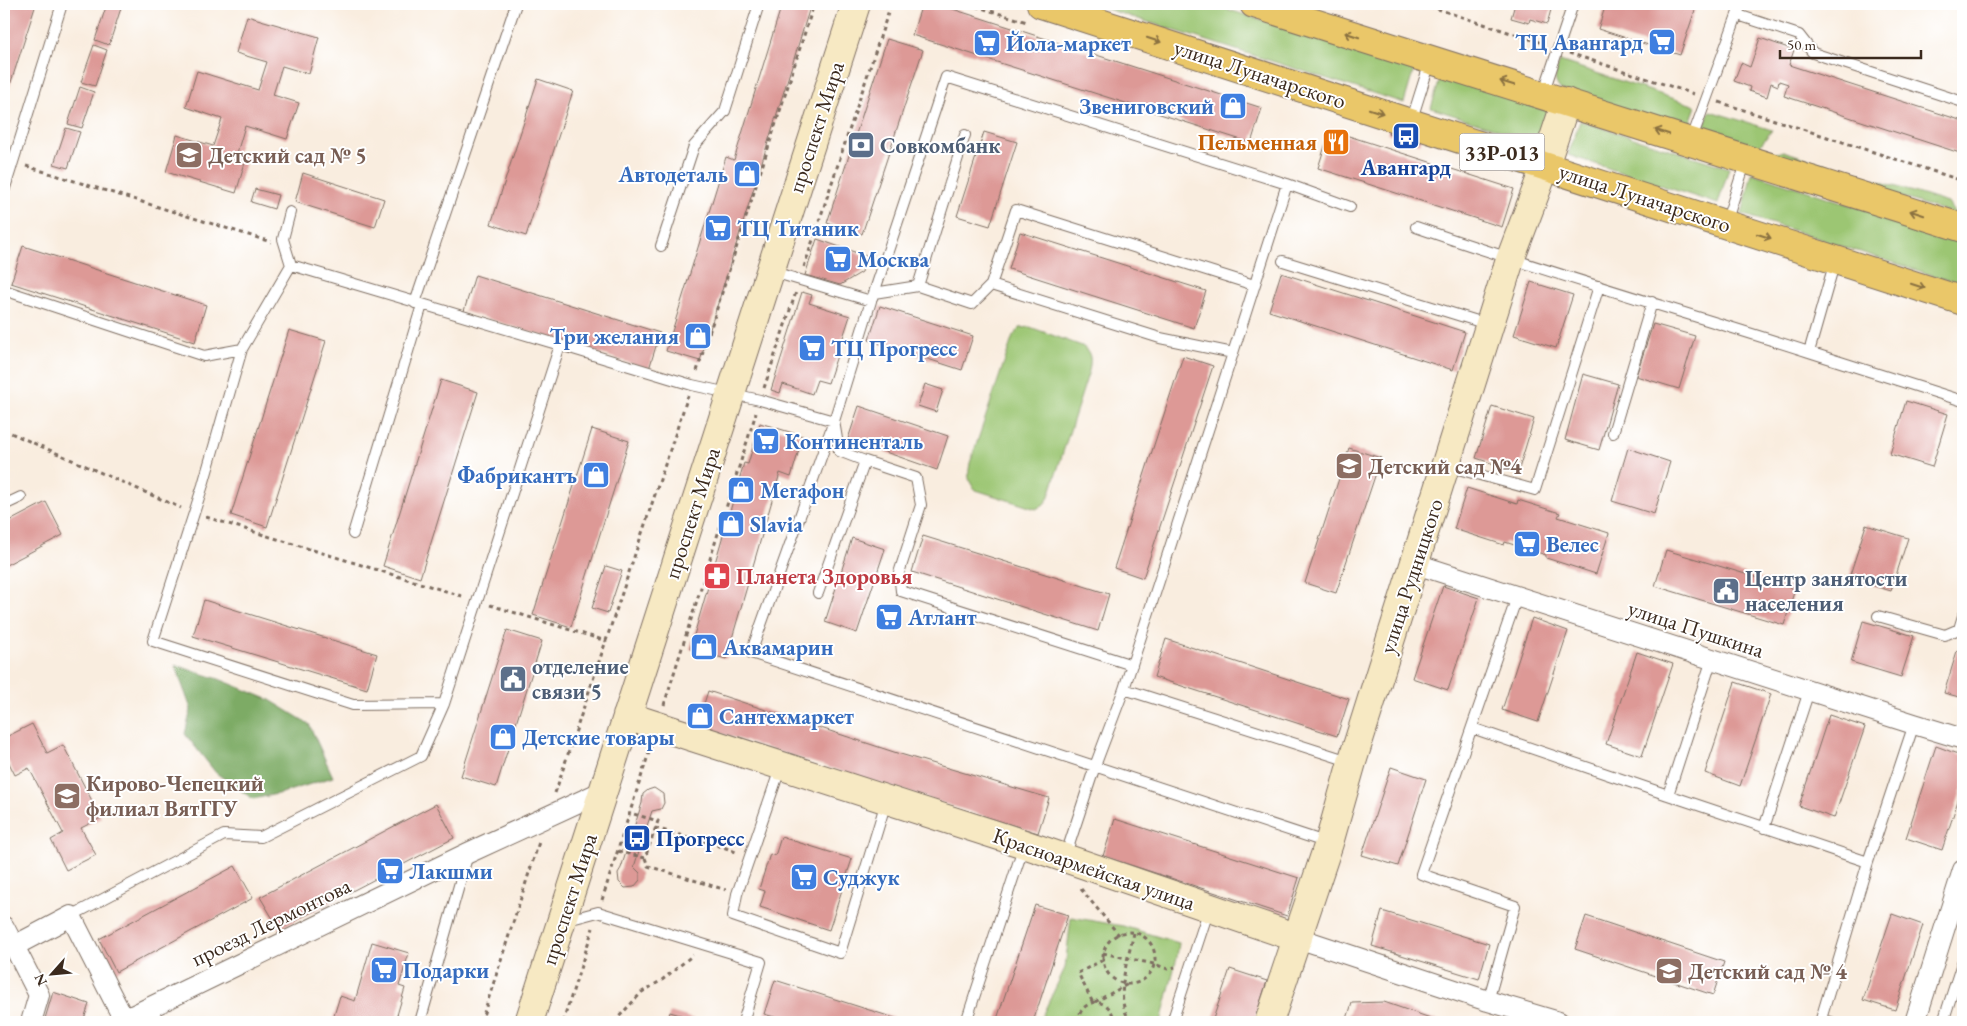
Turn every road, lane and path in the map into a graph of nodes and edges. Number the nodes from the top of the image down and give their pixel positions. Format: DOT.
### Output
graph roads {
  1 [pos="62,4"];
  2 [pos="516,4"];
  3 [pos="759,4"];
  4 [pos="814,4"];
  5 [pos="856,4"];
  6 [pos="891,4"];
  7 [pos="1041,4"];
  8 [pos="1254,4"];
  9 [pos="1573,4"];
  10 [pos="1741,4"];
  11 [pos="1738,15"];
  12 [pos="1431,59"];
  13 [pos="1555,98"];
  14 [pos="1963,102"];
  15 [pos="1411,123"];
  16 [pos="965,135"];
  17 [pos="1691,142"];
  18 [pos="1746,159"];
  19 [pos="13,162"];
  20 [pos="1544,166"];
  21 [pos="1287,184"];
  22 [pos="4,191"];
  23 [pos="1350,206"];
  24 [pos="290,212"];
  25 [pos="1726,224"];
  26 [pos="1416,227"];
  27 [pos="1963,228"];
  28 [pos="662,246"];
  29 [pos="286,247"];
  30 [pos="1510,260"];
  31 [pos="1836,260"];
  32 [pos="1283,261"];
  33 [pos="291,265"];
  34 [pos="770,271"];
  35 [pos="800,280"];
  36 [pos="991,285"];
  37 [pos="1254,285"];
  38 [pos="918,286"];
  39 [pos="1599,286"];
  40 [pos="4,290"];
  41 [pos="872,297"];
  42 [pos="1963,300"];
  43 [pos="1652,302"];
  44 [pos="419,304"];
  45 [pos="1490,325"];
  46 [pos="560,346"];
  47 [pos="242,349"];
  48 [pos="1809,352"];
  49 [pos="1233,353"];
  50 [pos="692,386"];
  51 [pos="731,394"];
  52 [pos="760,400"];
  53 [pos="1963,401"];
  54 [pos="834,420"];
  55 [pos="4,430"];
  56 [pos="1612,433"];
  57 [pos="865,461"];
  58 [pos="1446,465"];
  59 [pos="21,497"];
  60 [pos="4,506"];
  61 [pos="194,513"];
  62 [pos="353,534"];
  63 [pos="1416,564"];
  64 [pos="818,593"];
  65 [pos="1517,596"];
  66 [pos="477,601"];
  67 [pos="1878,616"];
  68 [pos="1963,616"];
  69 [pos="1961,630"];
  70 [pos="606,641"];
  71 [pos="1712,659"];
  72 [pos="1132,665"];
  73 [pos="1124,689"];
  74 [pos="1809,690"];
  75 [pos="444,704"];
  76 [pos="627,716"];
  77 [pos="1914,724"];
  78 [pos="657,726"];
  79 [pos="1472,728"];
  80 [pos="1963,738"];
  81 [pos="1352,762"];
  82 [pos="782,766"];
  83 [pos="1095,766"];
  84 [pos="603,791"];
  85 [pos="1668,795"];
  86 [pos="886,800"];
  87 [pos="630,813"];
  88 [pos="547,817"];
  89 [pos="655,828"];
  90 [pos="1764,828"];
  91 [pos="1024,844"];
  92 [pos="1329,844"];
  93 [pos="618,851"];
  94 [pos="468,853"];
  95 [pos="645,858"];
  96 [pos="749,858"];
  97 [pos="1868,862"];
  98 [pos="1070,870"];
  99 [pos="1963,870"];
  100 [pos="737,894"];
  101 [pos="1209,908"];
  102 [pos="598,912"];
  103 [pos="71,916"];
  104 [pos="561,922"];
  105 [pos="4,927"];
  106 [pos="1134,933"];
  107 [pos="1119,934"];
  108 [pos="1298,938"];
  109 [pos="704,944"];
  110 [pos="14,946"];
  111 [pos="1103,953"];
  112 [pos="1129,958"];
  113 [pos="1103,960"];
  114 [pos="1192,960"];
  115 [pos="1963,960"];
  116 [pos="1154,964"];
  117 [pos="1123,985"];
  118 [pos="1488,1001"];
  119 [pos="158,1003"];
  120 [pos="1093,1003"];
  121 [pos="1538,1019"];
  122 [pos="31,1022"];
  123 [pos="152,1022"];
  124 [pos="420,1022"];
  125 [pos="481,1022"];
  126 [pos="529,1022"];
  127 [pos="563,1022"];
  128 [pos="614,1022"];
  129 [pos="743,1022"];
  130 [pos="966,1022"];
  131 [pos="1079,1022"];
  132 [pos="1114,1022"];
  133 [pos="1132,1022"];
  134 [pos="1172,1022"];
  135 [pos="1269,1022"];
  136 [pos="1559,1022"];
  137 [pos="1831,1022"];
  138 [pos="1915,1022"];
  139 [pos="1943,1022"];
  1 -- 19 [label="lane"];
  2 -- 44 [label="lane"];
  3 -- 28 [label="lane"];
  4 -- 50 [label="path"];
  5 -- 34 [label="street, проспект Мира"];
  6 -- 35 [label="path"];
  7 -- 15 [label="main road, улица Луначарского / 33Р-013, one-way"];
  12 -- 8 [label="main road, one-way"];
  9 -- 13 [label="lane"];
  10 -- 11 [label="lane"];
  11 -- 14 [label="lane"];
  11 -- 17 [label="lane"];
  13 -- 12 [label="main road, one-way"];
  12 -- 15 [label="lane"];
  17 -- 13 [label="main road, one-way"];
  13 -- 20 [label="street, улица Рудницкого"];
  15 -- 20 [label="main road, улица Луначарского / 33Р-013"];
  16 -- 38 [label="lane"];
  17 -- 18 [label="main road"];
  18 -- 25 [label="lane"];
  27 -- 18 [label="main road, one-way"];
  19 -- 22 [label="lane"];
  19 -- 29 [label="path"];
  20 -- 25 [label="main road, улица Луначарского / 33Р-013"];
  20 -- 30 [label="street, улица Рудницкого"];
  21 -- 23 [label="lane"];
  21 -- 37 [label="lane"];
  21 -- 41 [label="lane"];
  24 -- 29 [label="lane"];
  25 -- 31 [label="main road, улица Луначарского / 33Р-013, one-way"];
  26 -- 30 [label="lane"];
  29 -- 33 [label="lane"];
  30 -- 39 [label="lane"];
  30 -- 45 [label="street, улица Рудницкого"];
  31 -- 42 [label="main road, улица Луначарского / 33Р-013, one-way"];
  31 -- 48 [label="lane"];
  32 -- 45 [label="lane"];
  33 -- 44 [label="lane"];
  33 -- 47 [label="lane"];
  34 -- 35 [label="lane"];
  34 -- 51 [label="street, проспект Мира"];
  35 -- 41 [label="lane"];
  35 -- 52 [label="path"];
  36 -- 37 [label="lane"];
  36 -- 38 [label="lane"];
  36 -- 49 [label="lane"];
  37 -- 49 [label="lane"];
  38 -- 41 [label="lane"];
  39 -- 43 [label="lane"];
  39 -- 58 [label="lane"];
  40 -- 47 [label="lane"];
  41 -- 54 [label="lane"];
  43 -- 48 [label="lane"];
  43 -- 56 [label="lane"];
  44 -- 46 [label="lane"];
  44 -- 62 [label="lane"];
  45 -- 58 [label="street, улица Рудницкого"];
  46 -- 50 [label="lane"];
  46 -- 66 [label="lane"];
  47 -- 61 [label="lane"];
  48 -- 53 [label="lane"];
  49 -- 72 [label="lane"];
  50 -- 51 [label="lane"];
  50 -- 70 [label="path"];
  51 -- 52 [label="lane"];
  51 -- 76 [label="street, проспект Мира"];
  52 -- 54 [label="lane"];
  52 -- 78 [label="path"];
  54 -- 57 [label="lane"];
  54 -- 83 [label="lane"];
  55 -- 61 [label="path"];
  57 -- 64 [label="lane"];
  57 -- 72 [label="lane"];
  58 -- 63 [label="street, улица Рудницкого"];
  59 -- 60 [label="lane"];
  61 -- 66 [label="path"];
  61 -- 75 [label="lane"];
  63 -- 65 [label="street, улица Пушкина"];
  63 -- 81 [label="street, улица Рудницкого"];
  65 -- 71 [label="street, улица Пушкина"];
  65 -- 79 [label="lane"];
  66 -- 70 [label="path"];
  66 -- 75 [label="lane"];
  67 -- 69 [label="lane"];
  68 -- 69 [label="lane"];
  70 -- 88 [label="path"];
  71 -- 74 [label="street, улица Пушкина"];
  71 -- 85 [label="lane"];
  72 -- 73 [label="lane"];
  73 -- 81 [label="lane"];
  73 -- 83 [label="lane"];
  74 -- 77 [label="street, улица Пушкина"];
  74 -- 90 [label="lane"];
  75 -- 103 [label="lane"];
  76 -- 78 [label="street, Красноармейская улица"];
  76 -- 84 [label="street, проспект Мира"];
  77 -- 80 [label="street, улица Пушкина"];
  77 -- 97 [label="lane"];
  78 -- 82 [label="street, Красноармейская улица"];
  78 -- 87 [label="path"];
  79 -- 85 [label="lane"];
  79 -- 118 [label="lane"];
  81 -- 92 [label="street, улица Рудницкого"];
  82 -- 86 [label="street, Красноармейская улица"];
  82 -- 96 [label="lane"];
  83 -- 92 [label="lane"];
  83 -- 98 [label="lane"];
  84 -- 88 [label="street, проезд Лермонтова"];
  84 -- 104 [label="street, проспект Мира"];
  85 -- 90 [label="lane"];
  86 -- 91 [label="street, Красноармейская улица"];
  86 -- 100 [label="lane"];
  87 -- 89 [label="path"];
  87 -- 93 [label="path"];
  88 -- 94 [label="street, проезд Лермонтова"];
  88 -- 125 [label="path"];
  89 -- 95 [label="path"];
  89 -- 96 [label="path"];
  90 -- 97 [label="lane"];
  91 -- 98 [label="street, Красноармейская улица"];
  91 -- 130 [label="lane"];
  92 -- 108 [label="street, улица Рудницкого"];
  93 -- 95 [label="path"];
  93 -- 102 [label="path"];
  94 -- 119 [label="street, проезд Лермонтова"];
  94 -- 124 [label="lane"];
  95 -- 100 [label="path"];
  96 -- 100 [label="lane"];
  97 -- 137 [label="lane"];
  98 -- 101 [label="street, Красноармейская улица"];
  98 -- 107 [label="path"];
  99 -- 138 [label="street"];
  101 -- 108 [label="street, Красноармейская улица"];
  101 -- 114 [label="lane"];
  102 -- 104 [label="lane"];
  102 -- 109 [label="lane"];
  102 -- 127 [label="path"];
  103 -- 110 [label="street"];
  103 -- 119 [label="street, проезд Лермонтова"];
  104 -- 126 [label="street, проспект Мира"];
  105 -- 110 [label="street"];
  106 -- 107 [label="path"];
  106 -- 112 [label="path"];
  106 -- 116 [label="path"];
  107 -- 111 [label="path"];
  108 -- 118 [label="street, Красноармейская улица"];
  108 -- 135 [label="street, улица Рудницкого"];
  109 -- 128 [label="path"];
  109 -- 129 [label="lane"];
  110 -- 122 [label="street"];
  111 -- 112 [label="path"];
  111 -- 113 [label="path"];
  112 -- 116 [label="path"];
  112 -- 117 [label="path"];
  113 -- 117 [label="path"];
  113 -- 120 [label="path"];
  114 -- 116 [label="path"];
  114 -- 134 [label="lane"];
  115 -- 139 [label="lane"];
  116 -- 117 [label="path"];
  117 -- 120 [label="path"];
  117 -- 133 [label="path"];
  118 -- 121 [label="street, Красноармейская улица"];
  119 -- 123 [label="lane"];
  120 -- 131 [label="path"];
  120 -- 132 [label="path"];
  121 -- 136 [label="street, Красноармейская улица"];
}
